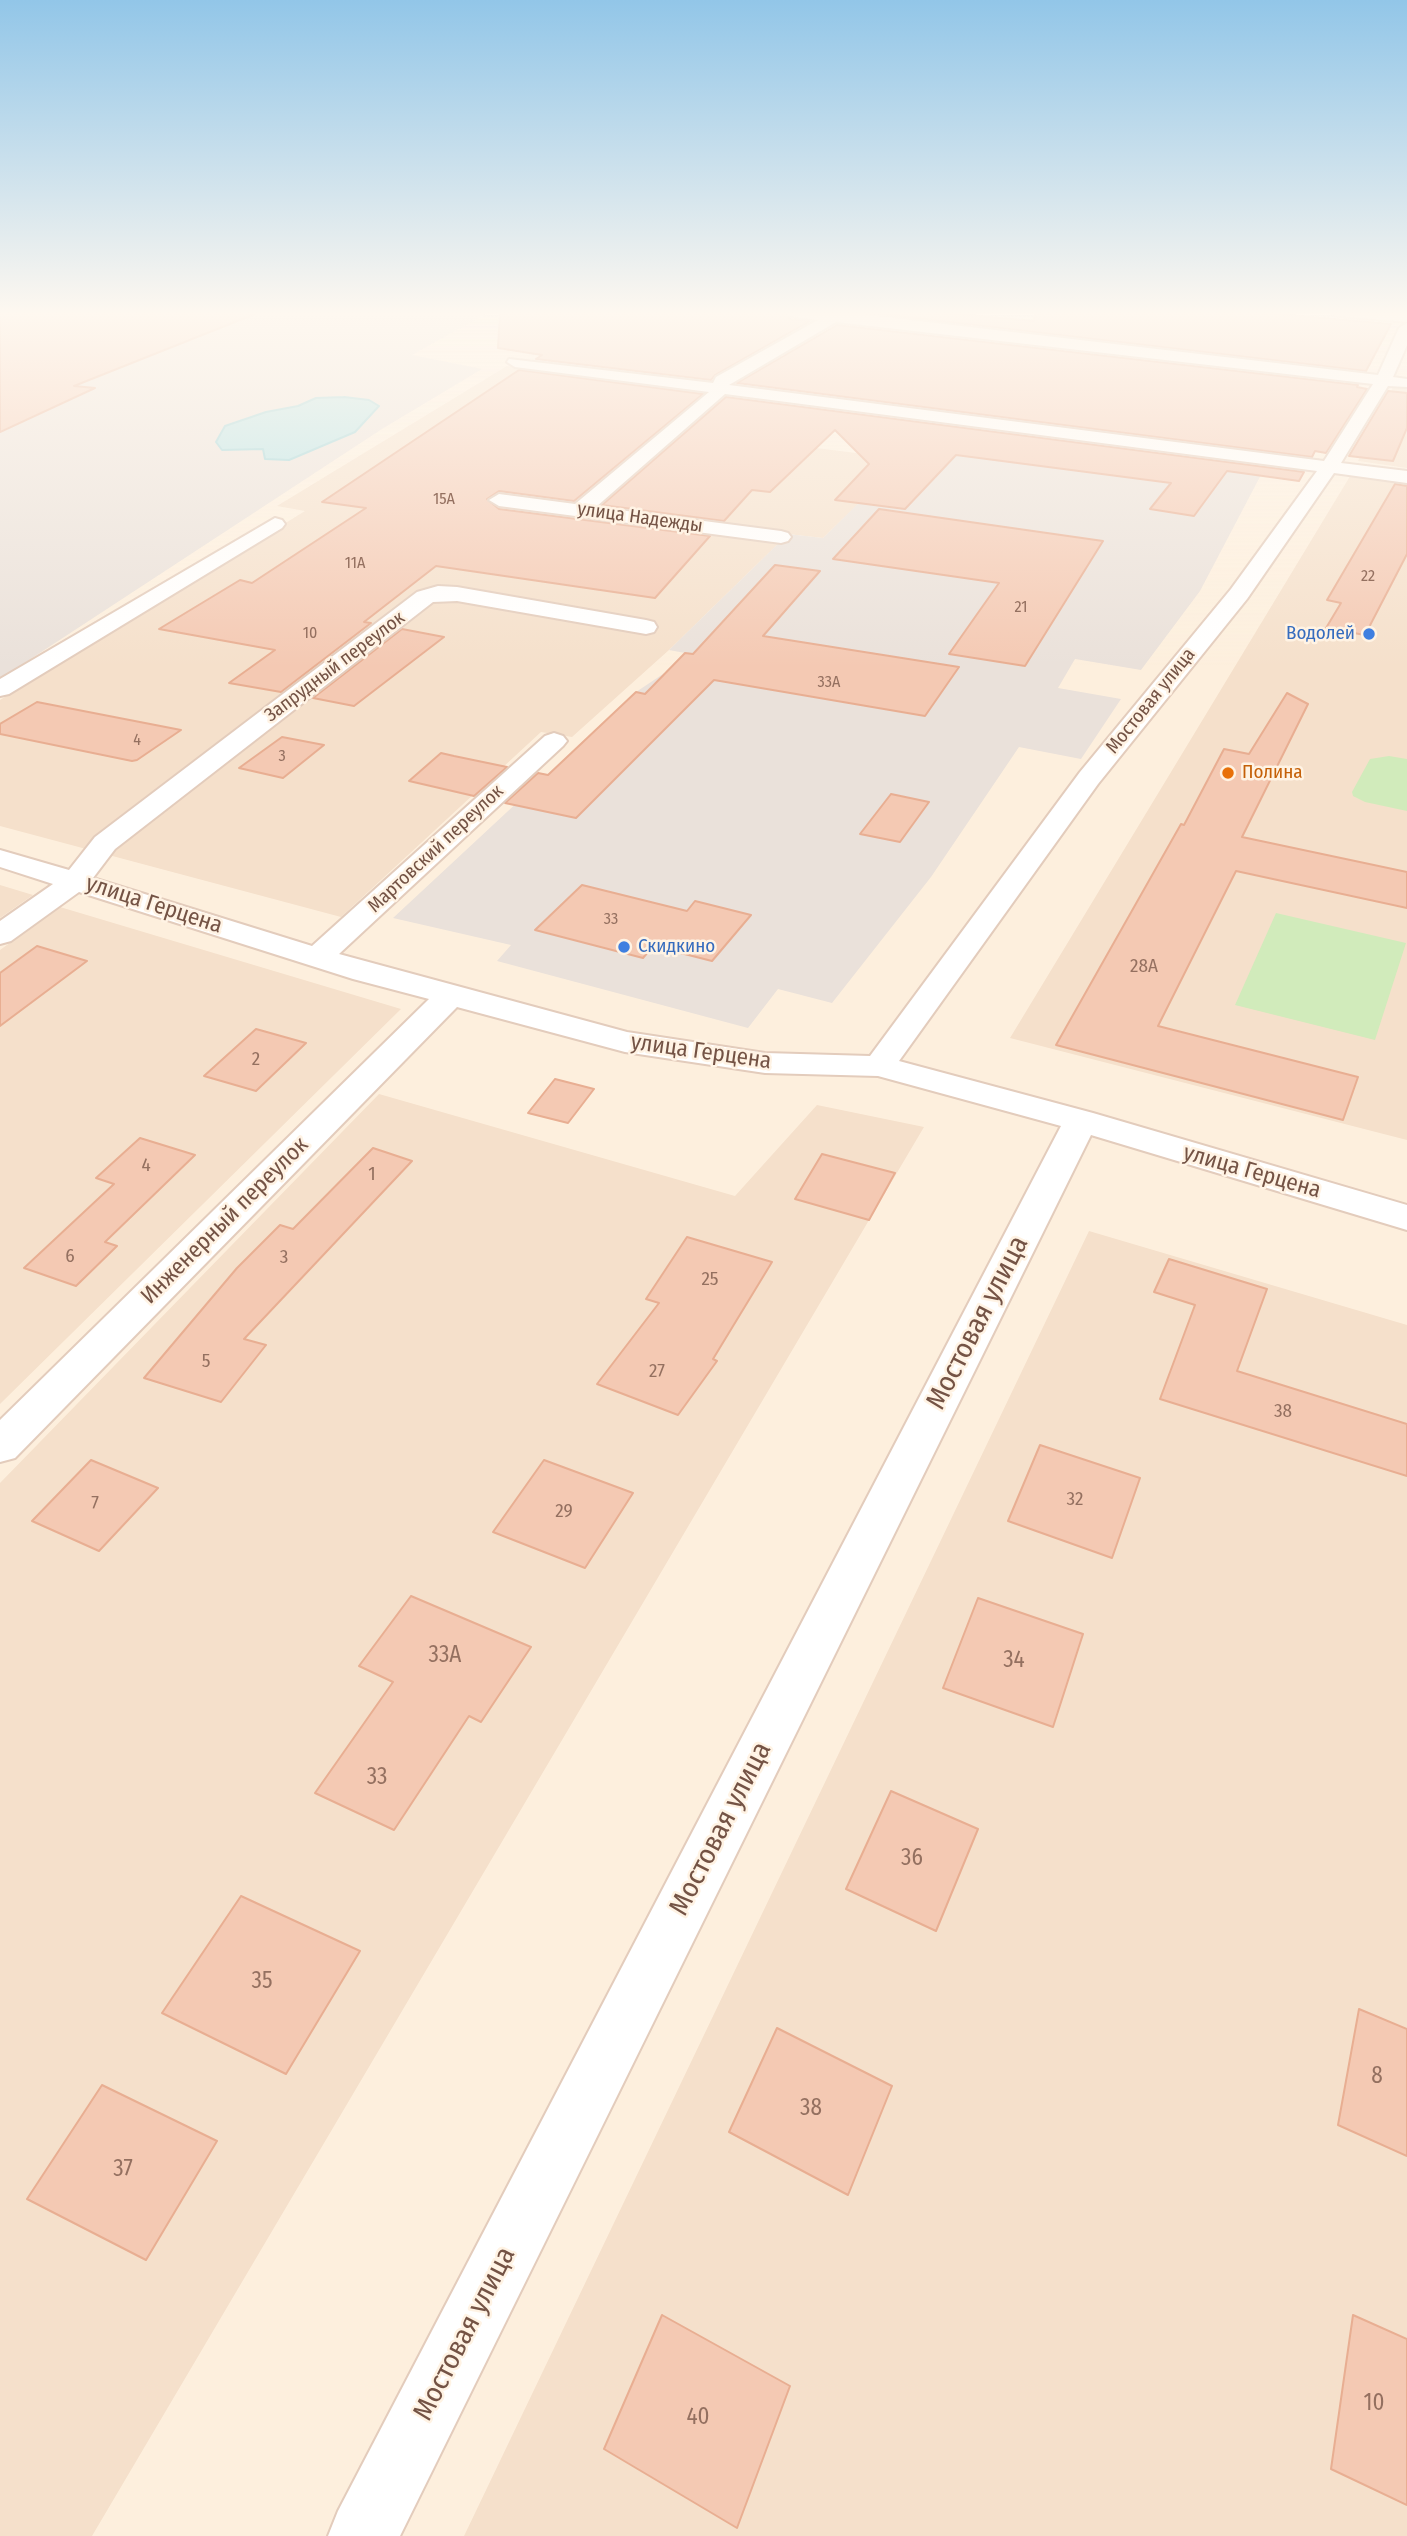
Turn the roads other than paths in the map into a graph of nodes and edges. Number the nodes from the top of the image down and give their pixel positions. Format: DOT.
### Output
graph roads {
  1 [pos="675,430"];
  2 [pos="1050,430"];
  3 [pos="1357,430"];
  4 [pos="1329,467"];
  5 [pos="1407,477"];
  6 [pos="499,500"];
  7 [pos="580,510"];
  8 [pos="275,524"];
  9 [pos="781,537"];
  10 [pos="646,626"];
  11 [pos="0,689"];
  12 [pos="554,741"];
  13 [pos="0,858"];
  14 [pos="76,881"];
  15 [pos="0,934"];
  16 [pos="318,957"];
  17 [pos="450,996"];
  18 [pos="879,1066"];
  19 [pos="1081,1121"];
  20 [pos="1407,1217"];
  21 [pos="0,1446"];
  22 [pos="363,2536"];
  1 -- 7 [label="street"];
  2 -- 4 [label="street"];
  3 -- 4 [label="street, Мостовая улица"];
  4 -- 5 [label="street"];
  4 -- 18 [label="street, Мостовая улица"];
  6 -- 7 [label="street, улица Надежды"];
  7 -- 9 [label="street, улица Надежды"];
  8 -- 11 [label="street"];
  10 -- 14 [label="street, Запрудный переулок"];
  12 -- 16 [label="street, Мартовский переулок"];
  13 -- 14 [label="street, улица Герцена"];
  14 -- 15 [label="street, Запрудный переулок"];
  14 -- 16 [label="street, улица Герцена"];
  16 -- 17 [label="street, улица Герцена"];
  17 -- 18 [label="street, улица Герцена"];
  17 -- 21 [label="street, Инженерный переулок"];
  18 -- 19 [label="street, улица Герцена"];
  19 -- 20 [label="street, улица Герцена"];
  19 -- 22 [label="street, Мостовая улица"];
}
